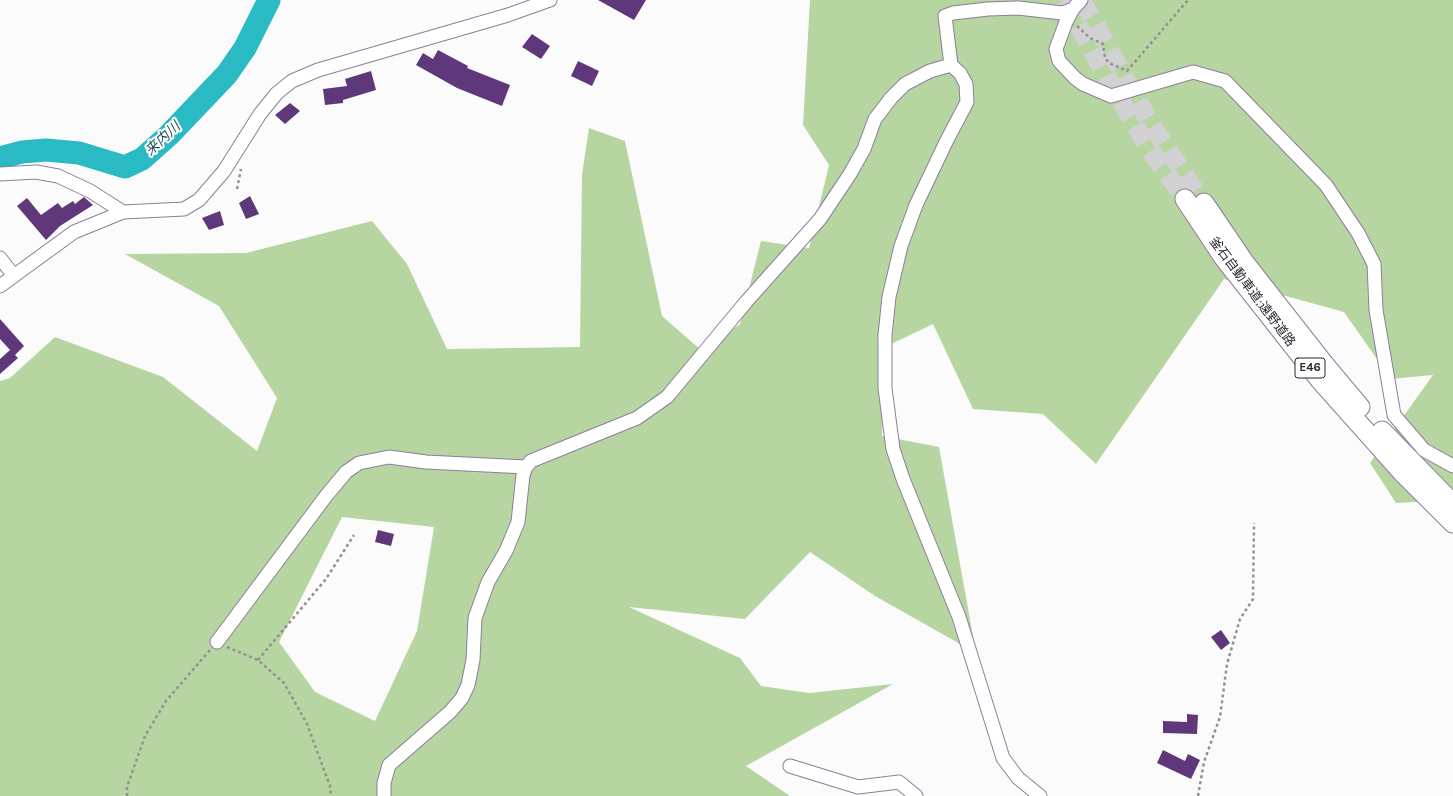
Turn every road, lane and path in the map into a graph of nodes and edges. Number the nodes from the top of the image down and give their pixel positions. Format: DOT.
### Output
graph roads {
  1 [pos="550,0"];
  2 [pos="1188,0"];
  3 [pos="1077,5"];
  4 [pos="951,65"];
  5 [pos="0,174"];
  6 [pos="123,212"];
  7 [pos="0,258"];
  8 [pos="14,276"];
  9 [pos="0,286"];
  10 [pos="1453,466"];
  11 [pos="526,467"];
  12 [pos="1453,504"];
  13 [pos="1254,523"];
  14 [pos="1453,523"];
  15 [pos="354,535"];
  16 [pos="217,642"];
  17 [pos="258,660"];
  18 [pos="790,766"];
  19 [pos="127,796"];
  20 [pos="331,796"];
  21 [pos="384,796"];
  22 [pos="916,796"];
  23 [pos="1040,796"];
  24 [pos="1198,796"];
  1 -- 6 [label="street"];
  2 -- 3 [label="path"];
  3 -- 4 [label="street"];
  3 -- 10 [label="street"];
  4 -- 11 [label="street"];
  4 -- 23 [label="street"];
  5 -- 6 [label="street"];
  6 -- 8 [label="street"];
  7 -- 8 [label="street"];
  8 -- 9 [label="street"];
  11 -- 16 [label="street"];
  11 -- 21 [label="street"];
  12 -- 14 [label="highway, 釜石自動車道;遠野道路 / E46"];
  13 -- 24 [label="path"];
  15 -- 17 [label="path"];
  16 -- 17 [label="path"];
  16 -- 19 [label="path"];
  17 -- 20 [label="path"];
  18 -- 22 [label="street"];
}
